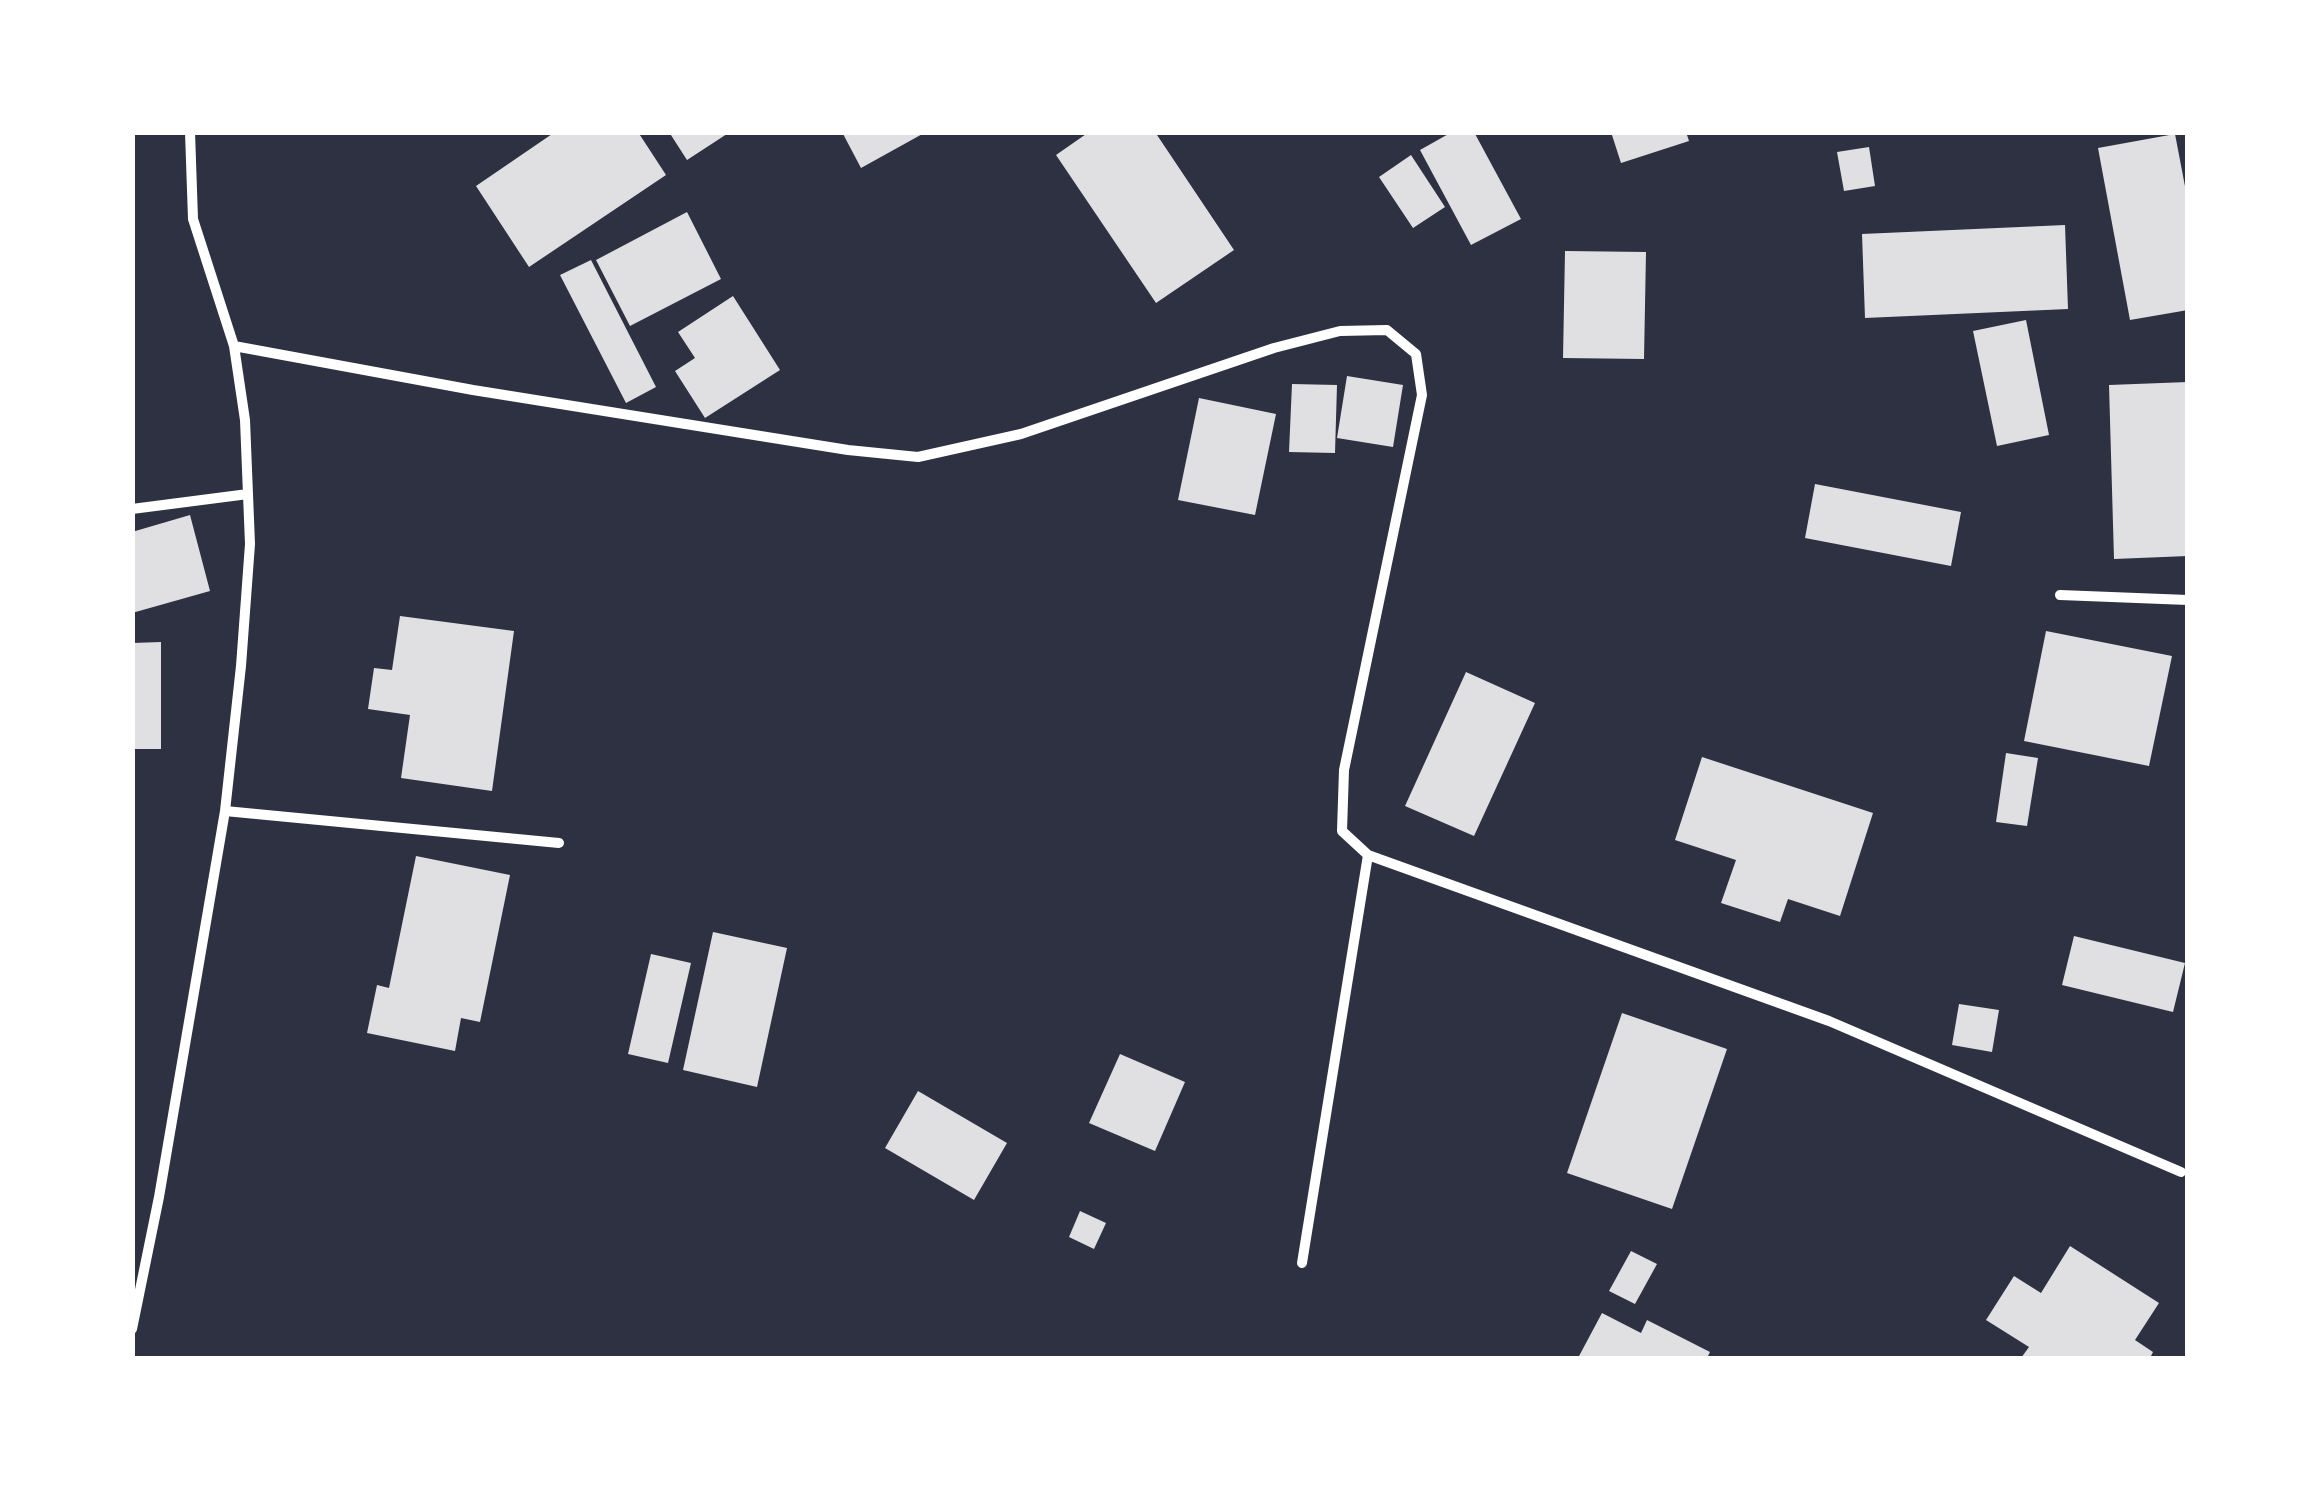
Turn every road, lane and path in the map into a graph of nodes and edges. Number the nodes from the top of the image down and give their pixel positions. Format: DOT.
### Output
graph roads {
  1 [pos="190,132"];
  2 [pos="234,346"];
  3 [pos="248,494"];
  4 [pos="132,510"];
  5 [pos="2060,595"];
  6 [pos="2188,600"];
  7 [pos="224,811"];
  8 [pos="559,843"];
  9 [pos="1368,855"];
  10 [pos="2181,1172"];
  11 [pos="1302,1264"];
  12 [pos="132,1329"];
  1 -- 2 [label="street"];
  2 -- 3 [label="street"];
  2 -- 9 [label="street"];
  3 -- 4 [label="street"];
  3 -- 7 [label="street"];
  5 -- 6 [label="street"];
  7 -- 8 [label="street"];
  7 -- 12 [label="street"];
  9 -- 10 [label="street"];
  9 -- 11 [label="street"];
}
